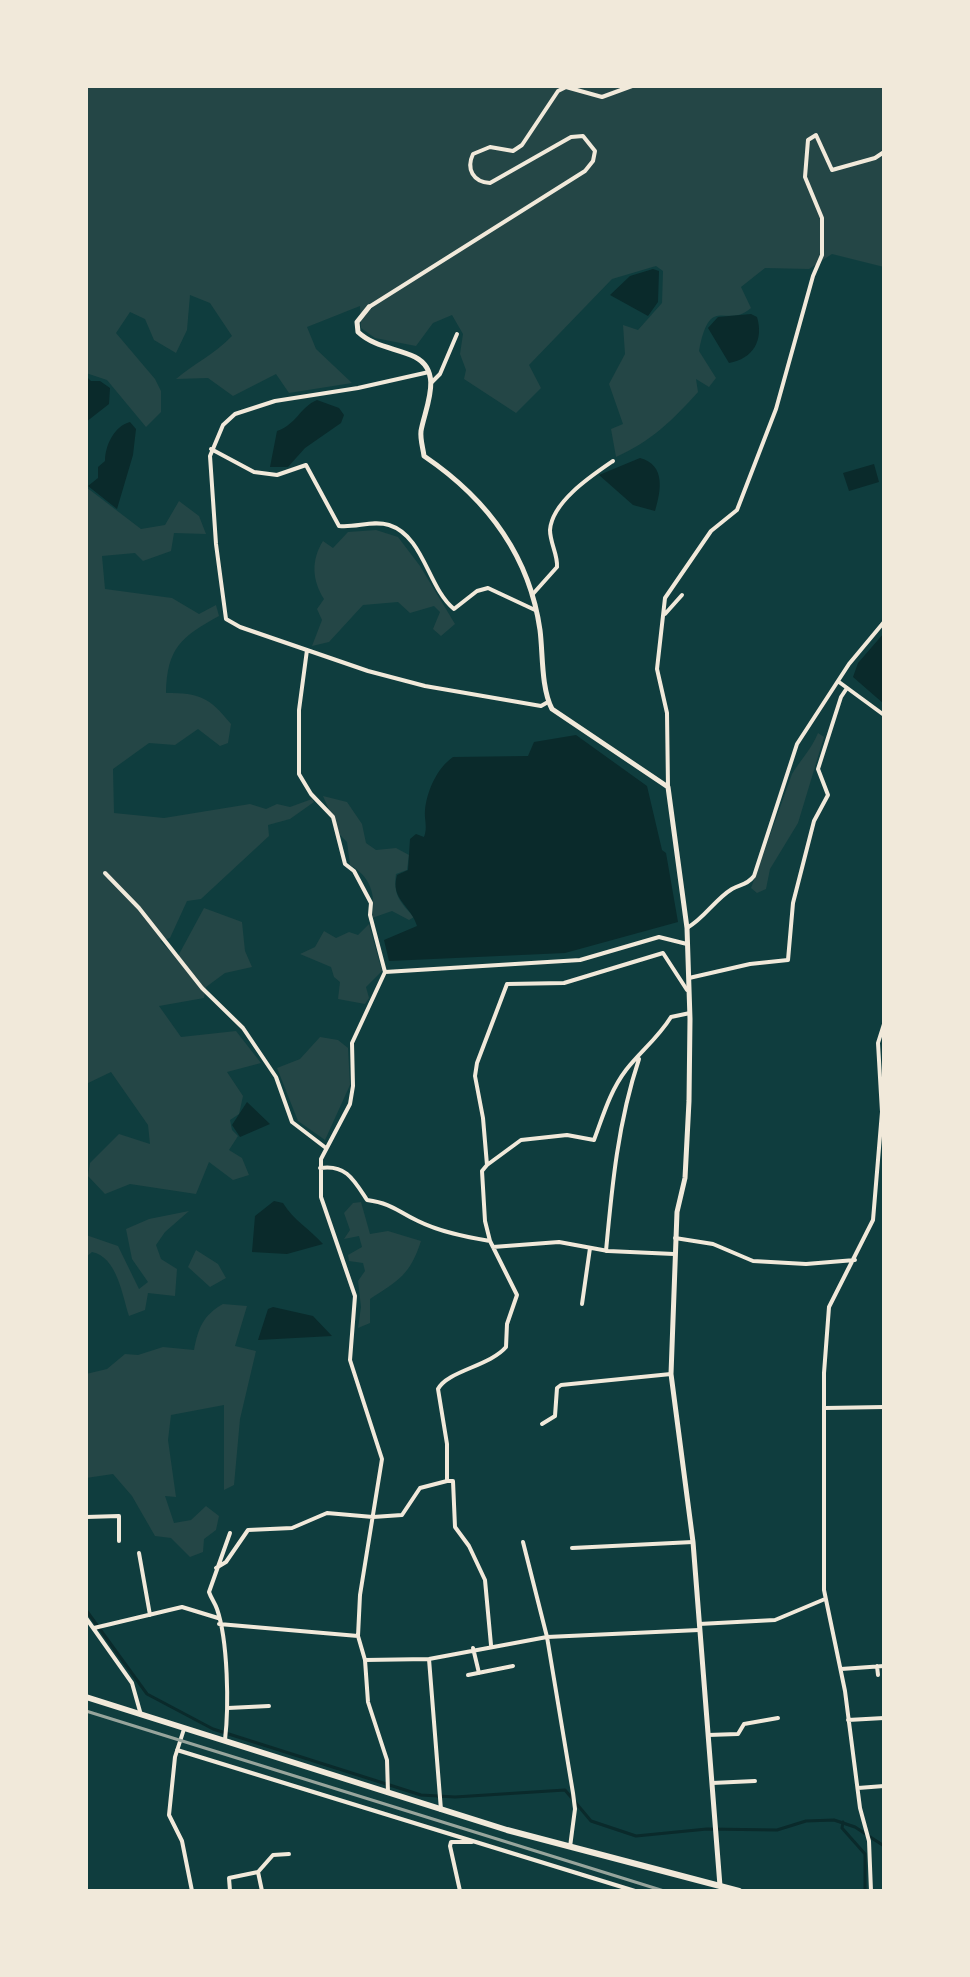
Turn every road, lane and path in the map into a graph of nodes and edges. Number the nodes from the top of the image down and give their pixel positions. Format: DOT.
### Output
graph roads {
  1 [pos="632,86"];
  2 [pos="884,152"];
  3 [pos="369,307"];
  4 [pos="457,334"];
  5 [pos="429,372"];
  6 [pos="432,382"];
  7 [pos="211,449"];
  8 [pos="613,461"];
  9 [pos="532,595"];
  10 [pos="682,595"];
  11 [pos="537,611"];
  12 [pos="663,616"];
  13 [pos="884,622"];
  14 [pos="307,650"];
  15 [pos="839,682"];
  16 [pos="847,688"];
  17 [pos="548,702"];
  18 [pos="884,715"];
  19 [pos="668,787"];
  20 [pos="105,873"];
  21 [pos="687,928"];
  22 [pos="687,944"];
  23 [pos="385,972"];
  24 [pos="689,978"];
  25 [pos="690,994"];
  26 [pos="690,1013"];
  27 [pos="884,1024"];
  28 [pos="639,1057"];
  29 [pos="881,1059"];
  30 [pos="326,1148"];
  31 [pos="487,1165"];
  32 [pos="320,1168"];
  33 [pos="675,1238"];
  34 [pos="492,1244"];
  35 [pos="590,1248"];
  36 [pos="606,1251"];
  37 [pos="674,1254"];
  38 [pos="855,1260"];
  39 [pos="582,1304"];
  40 [pos="671,1374"];
  41 [pos="884,1407"];
  42 [pos="825,1408"];
  43 [pos="542,1424"];
  44 [pos="447,1481"];
  45 [pos="86,1517"];
  46 [pos="373,1517"];
  47 [pos="230,1533"];
  48 [pos="119,1541"];
  49 [pos="523,1542"];
  50 [pos="693,1542"];
  51 [pos="572,1548"];
  52 [pos="139,1553"];
  53 [pos="216,1568"];
  54 [pos="825,1599"];
  55 [pos="150,1615"];
  56 [pos="86,1618"];
  57 [pos="218,1618"];
  58 [pos="219,1624"];
  59 [pos="699,1627"];
  60 [pos="94,1628"];
  61 [pos="358,1636"];
  62 [pos="547,1637"];
  63 [pos="491,1645"];
  64 [pos="473,1648"];
  65 [pos="429,1659"];
  66 [pos="365,1660"];
  67 [pos="513,1666"];
  68 [pos="877,1666"];
  69 [pos="884,1666"];
  70 [pos="841,1669"];
  71 [pos="479,1673"];
  72 [pos="468,1675"];
  73 [pos="878,1675"];
  74 [pos="86,1697"];
  75 [pos="269,1706"];
  76 [pos="228,1708"];
  77 [pos="141,1715"];
  78 [pos="778,1718"];
  79 [pos="884,1718"];
  80 [pos="848,1720"];
  81 [pos="184,1729"];
  82 [pos="708,1735"];
  83 [pos="225,1741"];
  84 [pos="177,1750"];
  85 [pos="755,1781"];
  86 [pos="712,1783"];
  87 [pos="884,1786"];
  88 [pos="858,1788"];
  89 [pos="388,1793"];
  90 [pos="441,1810"];
  91 [pos="475,1842"];
  92 [pos="570,1847"];
  93 [pos="289,1854"];
  94 [pos="258,1872"];
  95 [pos="721,1888"];
  96 [pos="192,1891"];
  97 [pos="230,1891"];
  98 [pos="262,1891"];
  99 [pos="460,1891"];
  100 [pos="635,1891"];
  101 [pos="739,1891"];
  102 [pos="871,1891"];
  1 -- 3 [label="street"];
  2 -- 12 [label="street"];
  3 -- 5 [label="street"];
  4 -- 6 [label="street"];
  5 -- 6 [label="street"];
  5 -- 7 [label="street"];
  6 -- 9 [label="street"];
  7 -- 11 [label="street"];
  7 -- 14 [label="street"];
  8 -- 9 [label="street"];
  9 -- 11 [label="street"];
  10 -- 12 [label="street"];
  11 -- 17 [label="street"];
  12 -- 19 [label="street"];
  13 -- 15 [label="street"];
  14 -- 17 [label="street"];
  14 -- 23 [label="street"];
  15 -- 16 [label="street"];
  15 -- 21 [label="street"];
  16 -- 18 [label="street"];
  16 -- 24 [label="street"];
  17 -- 19 [label="street"];
  19 -- 21 [label="street"];
  20 -- 30 [label="street"];
  21 -- 22 [label="street"];
  22 -- 23 [label="street"];
  22 -- 24 [label="street"];
  23 -- 30 [label="street"];
  24 -- 25 [label="street"];
  25 -- 26 [label="street"];
  25 -- 31 [label="street"];
  26 -- 28 [label="street"];
  26 -- 33 [label="street"];
  27 -- 29 [label="street"];
  28 -- 31 [label="street"];
  28 -- 36 [label="street"];
  29 -- 38 [label="street"];
  30 -- 32 [label="street"];
  31 -- 34 [label="street"];
  32 -- 34 [label="street"];
  32 -- 46 [label="street"];
  33 -- 37 [label="street"];
  33 -- 38 [label="street"];
  34 -- 35 [label="street"];
  34 -- 44 [label="street"];
  35 -- 36 [label="street"];
  35 -- 39 [label="street"];
  36 -- 37 [label="street"];
  37 -- 40 [label="street"];
  38 -- 42 [label="street"];
  40 -- 43 [label="street"];
  40 -- 50 [label="street"];
  41 -- 42 [label="street"];
  42 -- 54 [label="street"];
  44 -- 46 [label="street"];
  44 -- 63 [label="street"];
  45 -- 48 [label="street"];
  46 -- 53 [label="street"];
  46 -- 61 [label="street"];
  47 -- 53 [label="street"];
  49 -- 62 [label="street"];
  50 -- 51 [label="street"];
  50 -- 59 [label="street"];
  52 -- 55 [label="street"];
  53 -- 57 [label="street"];
  54 -- 59 [label="street"];
  54 -- 70 [label="street"];
  55 -- 57 [label="street"];
  55 -- 60 [label="street"];
  56 -- 60 [label="street"];
  57 -- 58 [label="street"];
  58 -- 61 [label="street"];
  58 -- 76 [label="street"];
  59 -- 62 [label="street"];
  59 -- 82 [label="street"];
  60 -- 77 [label="street"];
  61 -- 66 [label="street"];
  62 -- 63 [label="street"];
  62 -- 92 [label="street"];
  63 -- 64 [label="street"];
  64 -- 65 [label="street"];
  64 -- 71 [label="street"];
  65 -- 66 [label="street"];
  65 -- 90 [label="street"];
  66 -- 89 [label="street"];
  67 -- 71 [label="street"];
  68 -- 69 [label="street"];
  68 -- 70 [label="street"];
  68 -- 73 [label="street"];
  70 -- 80 [label="street"];
  71 -- 72 [label="street"];
  74 -- 77 [label="main road"];
  75 -- 76 [label="street"];
  76 -- 83 [label="street"];
  77 -- 81 [label="main road"];
  78 -- 82 [label="street"];
  79 -- 80 [label="street"];
  80 -- 88 [label="street"];
  81 -- 83 [label="main road"];
  81 -- 84 [label="street"];
  82 -- 86 [label="street"];
  83 -- 89 [label="main road"];
  84 -- 91 [label="street"];
  84 -- 96 [label="street"];
  85 -- 86 [label="street"];
  86 -- 95 [label="street"];
  87 -- 88 [label="street"];
  88 -- 102 [label="street"];
  89 -- 90 [label="main road"];
  90 -- 92 [label="main road"];
  91 -- 99 [label="street"];
  91 -- 100 [label="street"];
  92 -- 95 [label="main road"];
  93 -- 94 [label="street"];
  94 -- 97 [label="street"];
  94 -- 98 [label="street"];
  95 -- 101 [label="main road"];
}
